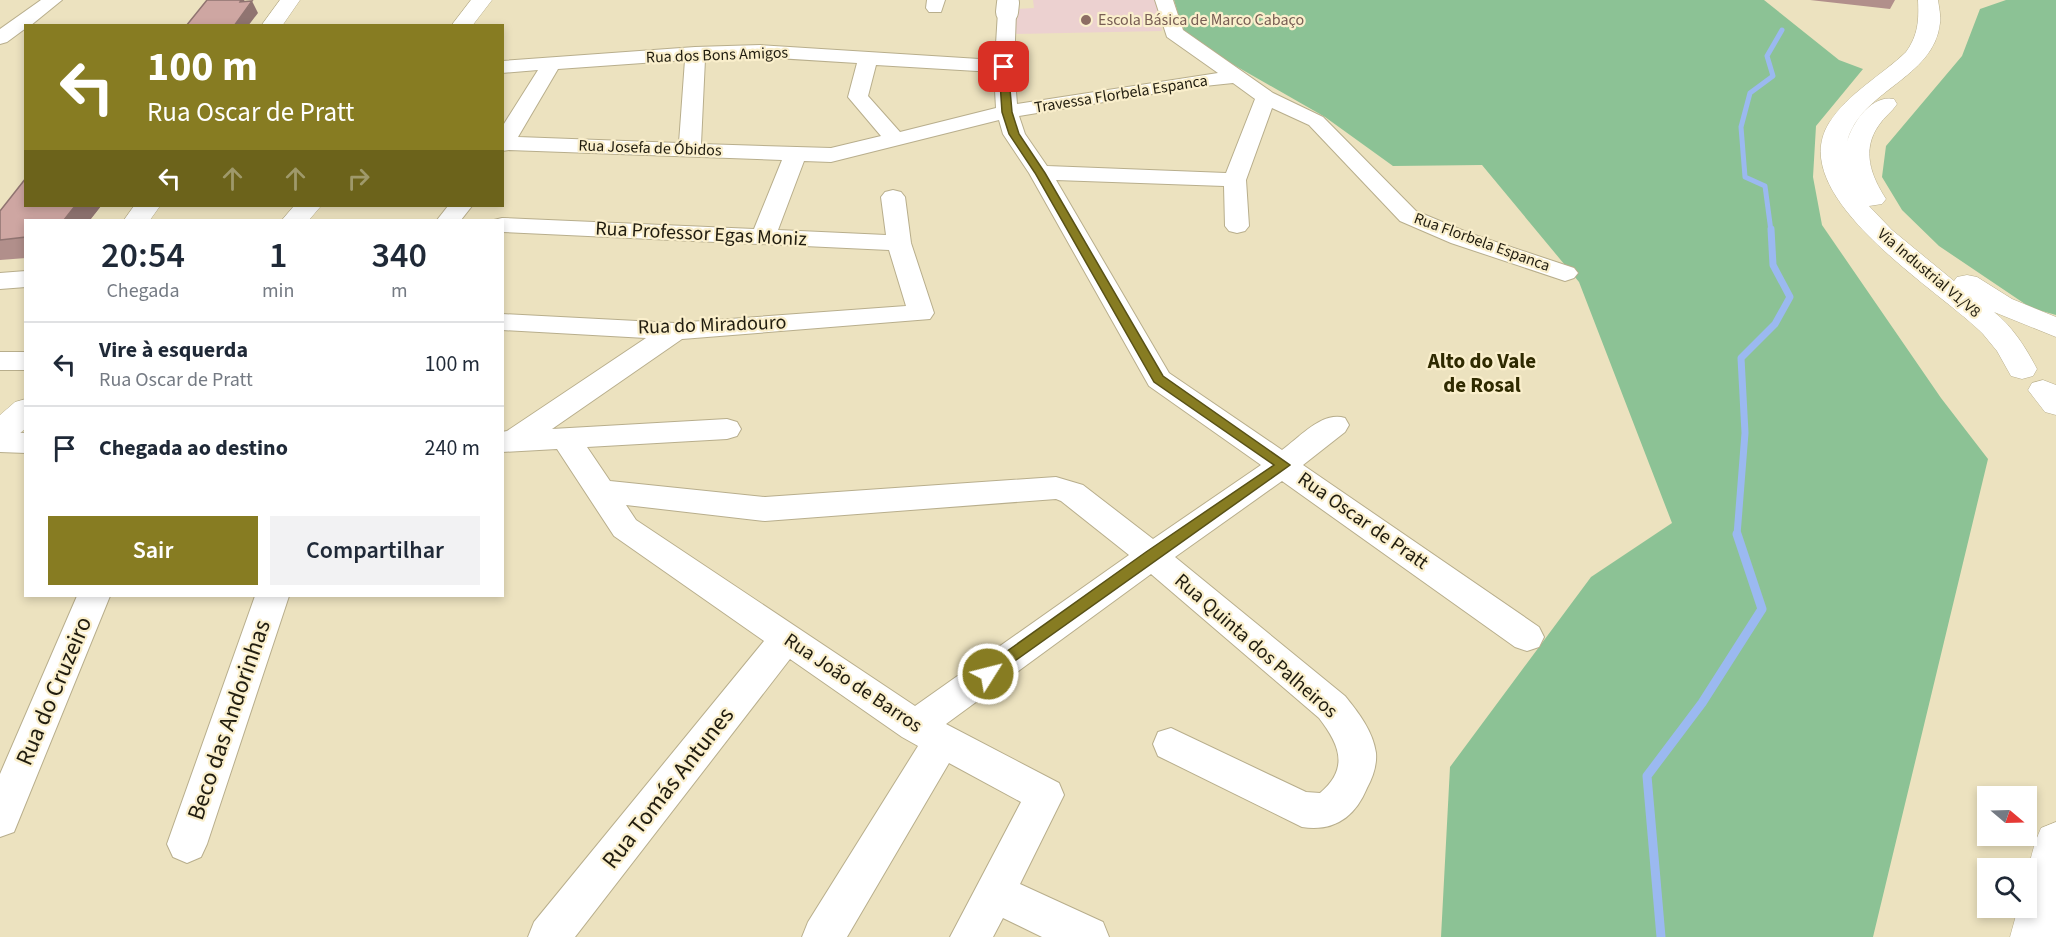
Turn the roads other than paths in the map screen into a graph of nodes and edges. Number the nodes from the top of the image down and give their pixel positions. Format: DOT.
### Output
graph roads {
  1 [pos="53,0"];
  2 [pos="290,0"];
  3 [pos="482,0"];
  4 [pos="1164,0"];
  5 [pos="1928,0"];
  6 [pos="1945,0"];
  7 [pos="1008,5"];
  8 [pos="272,24"];
  9 [pos="463,24"];
  10 [pos="24,33"];
  11 [pos="3,36"];
  12 [pos="695,53"];
  13 [pos="868,58"];
  14 [pos="552,63"];
  15 [pos="504,67"];
  16 [pos="1004,67"];
  17 [pos="1235,77"];
  18 [pos="1266,97"];
  19 [pos="1007,112"];
  20 [pos="895,139"];
  21 [pos="504,142"];
  22 [pos="504,144"];
  23 [pos="690,149"];
  24 [pos="796,152"];
  25 [pos="1040,173"];
  26 [pos="1234,180"];
  27 [pos="893,197"];
  28 [pos="307,207"];
  29 [pos="296,219"];
  30 [pos="504,225"];
  31 [pos="1237,226"];
  32 [pos="763,237"];
  33 [pos="899,243"];
  34 [pos="1565,273"];
  35 [pos="24,279"];
  36 [pos="0,280"];
  37 [pos="504,322"];
  38 [pos="2056,328"];
  39 [pos="675,331"];
  40 [pos="2056,334"];
  41 [pos="0,361"];
  42 [pos="24,361"];
  43 [pos="2044,391"];
  44 [pos="24,412"];
  45 [pos="24,423"];
  46 [pos="1335,425"];
  47 [pos="727,429"];
  48 [pos="0,435"];
  49 [pos="565,438"];
  50 [pos="0,442"];
  51 [pos="24,442"];
  52 [pos="507,442"];
  53 [pos="1283,465"];
  54 [pos="601,491"];
  55 [pos="1152,556"];
  56 [pos="93,597"];
  57 [pos="272,597"];
  58 [pos="1527,637"];
  59 [pos="786,638"];
  60 [pos="929,734"];
  61 [pos="1171,744"];
  62 [pos="0,819"];
  63 [pos="2056,843"];
  64 [pos="187,844"];
  65 [pos="994,893"];
  66 [pos="549,937"];
  67 [pos="823,937"];
  68 [pos="971,937"];
  69 [pos="1088,937"];
  70 [pos="2033,937"];
  1 -- 11 [label="street"];
  2 -- 8 [label="main road"];
  3 -- 9 [label="main road"];
  4 -- 17 [label="street, Rua Florbela Espanca"];
  5 -- 43 [label="main road, Via Industrial V1/V8"];
  6 -- 38 [label="main road, Via Industrial V1/V8"];
  7 -- 16 [label="street, Rua Oscar de Pratt"];
  10 -- 11 [label="street"];
  12 -- 13 [label="street, Rua dos Bons Amigos"];
  12 -- 14 [label="street, Rua dos Bons Amigos"];
  12 -- 23 [label="street"];
  13 -- 16 [label="street, Rua dos Bons Amigos"];
  13 -- 20 [label="street"];
  14 -- 15 [label="street, Rua dos Bons Amigos"];
  14 -- 21 [label="street"];
  16 -- 19 [label="street, Rua Oscar de Pratt"];
  17 -- 18 [label="street, Rua Florbela Espanca"];
  17 -- 19 [label="street, Travessa Florbela Espanca"];
  18 -- 26 [label="street"];
  18 -- 34 [label="street, Rua Florbela Espanca"];
  19 -- 20 [label="street, Travessa Florbela Espanca"];
  19 -- 25 [label="street, Rua Oscar de Pratt"];
  20 -- 24 [label="street, Travessa Florbela Espanca"];
  22 -- 23 [label="street, Rua Josefa de Óbidos"];
  23 -- 24 [label="street, Rua Josefa de Óbidos"];
  24 -- 32 [label="street"];
  25 -- 26 [label="street"];
  25 -- 53 [label="street, Rua Oscar de Pratt"];
  26 -- 31 [label="street"];
  27 -- 33 [label="street"];
  28 -- 29 [label="main road"];
  30 -- 32 [label="street, Rua Professor Egas Moniz"];
  32 -- 33 [label="street, Rua Professor Egas Moniz"];
  33 -- 39 [label="street, Rua do Miradouro"];
  35 -- 36 [label="street"];
  37 -- 39 [label="street, Rua do Miradouro"];
  39 -- 52 [label="street"];
  40 -- 43 [label="main road"];
  41 -- 42 [label="street"];
  44 -- 48 [label="main road"];
  45 -- 48 [label="main road"];
  46 -- 53 [label="street"];
  47 -- 49 [label="street"];
  49 -- 52 [label="street"];
  49 -- 54 [label="street, Rua João de Barros"];
  50 -- 51 [label="street"];
  53 -- 55 [label="street"];
  53 -- 58 [label="street, Rua Oscar de Pratt"];
  54 -- 55 [label="street, Rua Quinta dos Palheiros"];
  54 -- 59 [label="street, Rua João de Barros"];
  55 -- 60 [label="street"];
  55 -- 61 [label="street, Rua Quinta dos Palheiros"];
  56 -- 62 [label="street, Rua do Cruzeiro"];
  57 -- 64 [label="street, Beco das Andorinhas"];
  59 -- 60 [label="street, Rua João de Barros"];
  59 -- 66 [label="street, Rua Tomás Antunes"];
  60 -- 65 [label="street, Rua João de Barros"];
  60 -- 67 [label="street"];
  63 -- 70 [label="main road"];
  65 -- 68 [label="street, Rua João de Barros"];
  65 -- 69 [label="street"];
}
